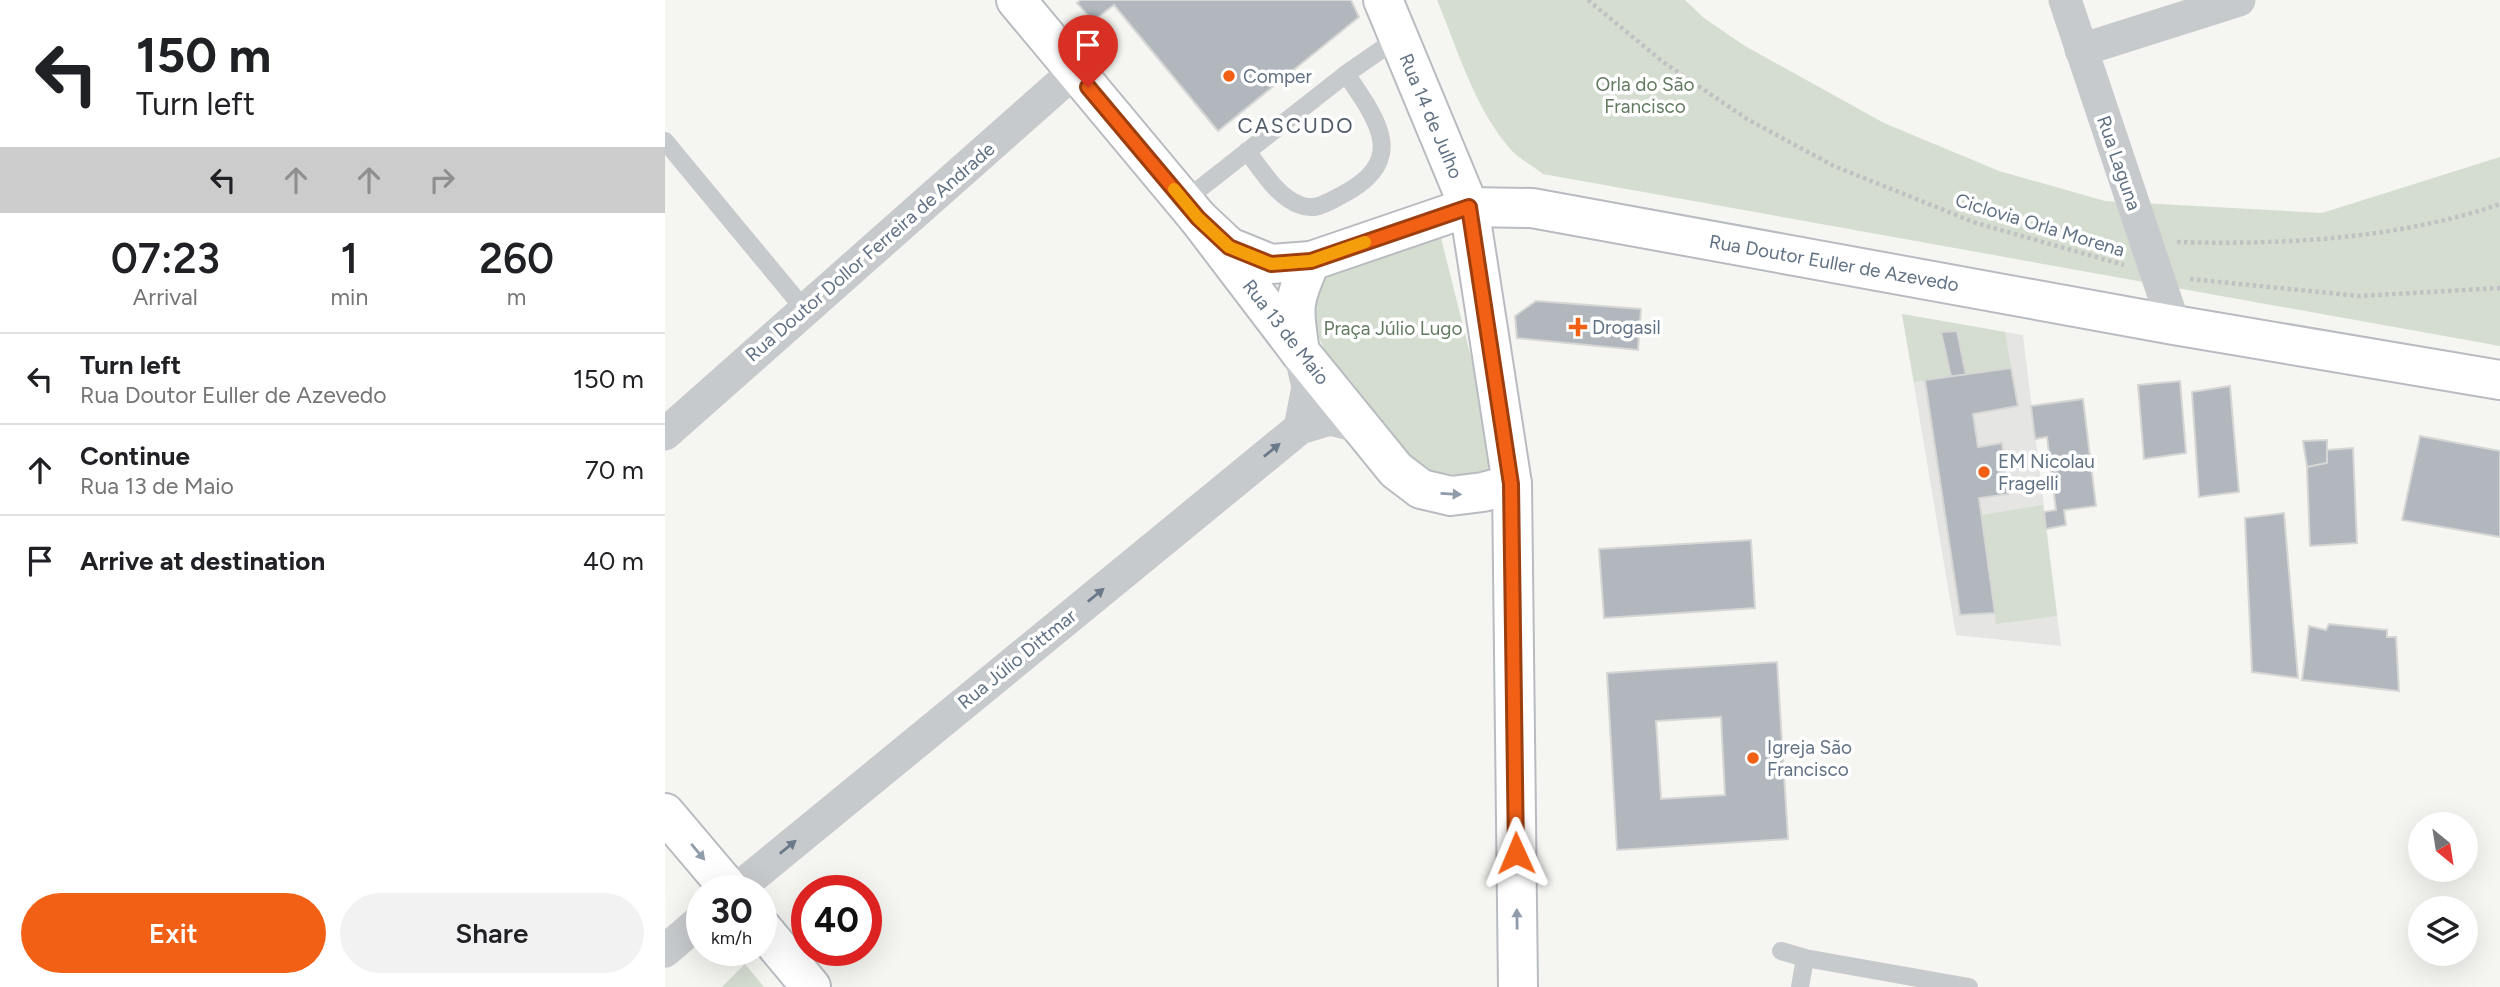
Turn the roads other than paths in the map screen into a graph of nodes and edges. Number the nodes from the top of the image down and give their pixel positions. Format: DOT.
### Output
graph roads {
  1 [pos="1016,0"];
  2 [pos="1383,0"];
  3 [pos="2065,0"];
  4 [pos="2239,0"];
  5 [pos="1398,38"];
  6 [pos="2081,50"];
  7 [pos="1075,71"];
  8 [pos="1346,74"];
  9 [pos="665,141"];
  10 [pos="1247,151"];
  11 [pos="1469,207"];
  12 [pos="1191,209"];
  13 [pos="1311,261"];
  14 [pos="805,310"];
  15 [pos="2173,326"];
  16 [pos="1300,352"];
  17 [pos="2496,381"];
  18 [pos="1362,427"];
  19 [pos="1300,428"];
  20 [pos="665,434"];
  21 [pos="1511,484"];
  22 [pos="665,813"];
  23 [pos="719,875"];
  24 [pos="753,875"];
  25 [pos="686,933"];
  26 [pos="777,947"];
  27 [pos="665,951"];
  28 [pos="1781,951"];
  29 [pos="1805,958"];
  30 [pos="811,987"];
  31 [pos="1518,987"];
  32 [pos="1800,987"];
  33 [pos="1969,987"];
  1 -- 7 [label="street, Rua 13 de Maio"];
  2 -- 5 [label="street, Rua 14 de Julho"];
  3 -- 6 [label="street, Rua Laguna"];
  4 -- 6 [label="street"];
  5 -- 8 [label="lane"];
  5 -- 11 [label="street, Rua 14 de Julho"];
  6 -- 15 [label="street, Rua Laguna"];
  7 -- 12 [label="street, Rua 13 de Maio"];
  7 -- 14 [label="street, Rua Doutor Dollor Ferreira de Andrade"];
  8 -- 10 [label="lane"];
  8 -- 10 [label="lane"];
  9 -- 14 [label="lane"];
  10 -- 12 [label="lane"];
  11 -- 13 [label="street, Rua Doutor Euller de Azevedo"];
  11 -- 15 [label="street, Rua Doutor Euller de Azevedo"];
  11 -- 21 [label="street, Rua 14 de Julho"];
  12 -- 13 [label="street, Rua Doutor Euller de Azevedo"];
  12 -- 16 [label="street, Rua 13 de Maio"];
  13 -- 16 [label="street"];
  14 -- 20 [label="street, Rua Doutor Dollor Ferreira de Andrade"];
  15 -- 17 [label="street, Rua Doutor Euller de Azevedo"];
  16 -- 18 [label="street, Rua 13 de Maio"];
  16 -- 19 [label="street"];
  18 -- 19 [label="street, Rua Júlio Dittmar"];
  18 -- 21 [label="street, Rua 13 de Maio, one-way"];
  24 -- 19 [label="street, Rua Júlio Dittmar, one-way"];
  31 -- 21 [label="street, Rua 14 de Julho, one-way"];
  22 -- 23 [label="street, one-way"];
  25 -- 27 [label="street"];
  26 -- 30 [label="street"];
  28 -- 29 [label="lane"];
  29 -- 32 [label="lane"];
  29 -- 33 [label="lane"];
}
